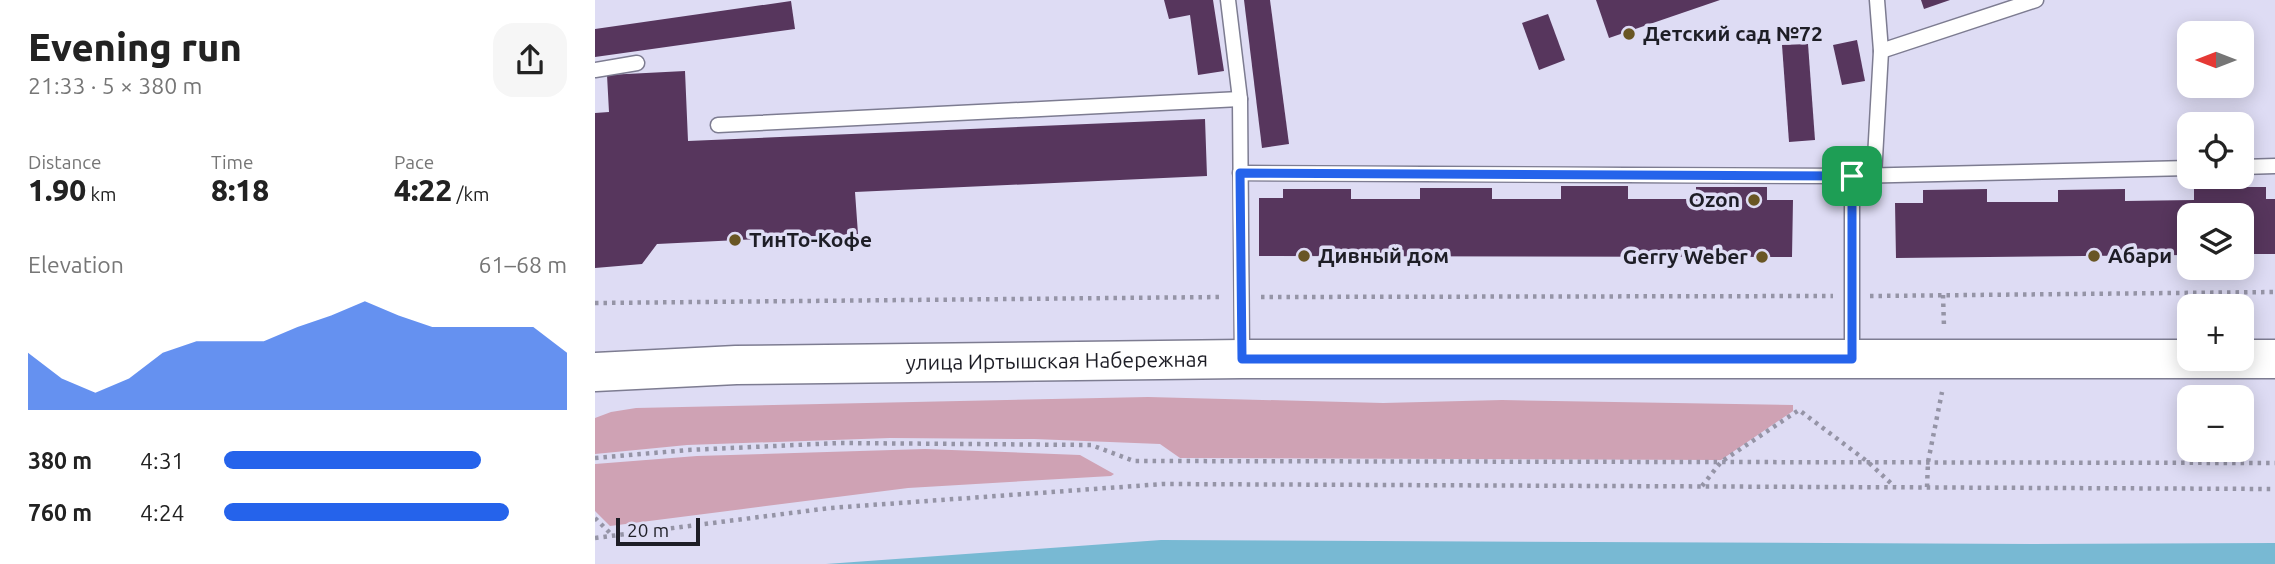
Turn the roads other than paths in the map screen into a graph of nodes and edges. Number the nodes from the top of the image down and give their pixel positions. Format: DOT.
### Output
graph roads {
  1 [pos="1227,0"];
  2 [pos="1877,0"];
  3 [pos="2036,0"];
  4 [pos="1881,51"];
  5 [pos="637,63"];
  6 [pos="595,70"];
  7 [pos="1240,99"];
  8 [pos="718,125"];
  9 [pos="2275,166"];
  10 [pos="2254,167"];
  11 [pos="2177,168"];
  12 [pos="1240,173"];
  13 [pos="1852,176"];
  14 [pos="1874,176"];
  15 [pos="1242,359"];
  16 [pos="1852,359"];
  17 [pos="2275,359"];
  18 [pos="595,372"];
  1 -- 7 [label="lane"];
  2 -- 4 [label="lane"];
  3 -- 4 [label="lane"];
  4 -- 14 [label="lane"];
  5 -- 6 [label="lane"];
  7 -- 8 [label="lane"];
  7 -- 12 [label="lane"];
  9 -- 10 [label="lane"];
  11 -- 14 [label="lane"];
  12 -- 13 [label="lane"];
  12 -- 15 [label="lane"];
  13 -- 14 [label="lane"];
  13 -- 16 [label="lane"];
  15 -- 16 [label="main road, улица Иртышская Набережная"];
  15 -- 18 [label="main road, улица Иртышская Набережная"];
  16 -- 17 [label="main road, улица Иртышская Набережная"];
}
